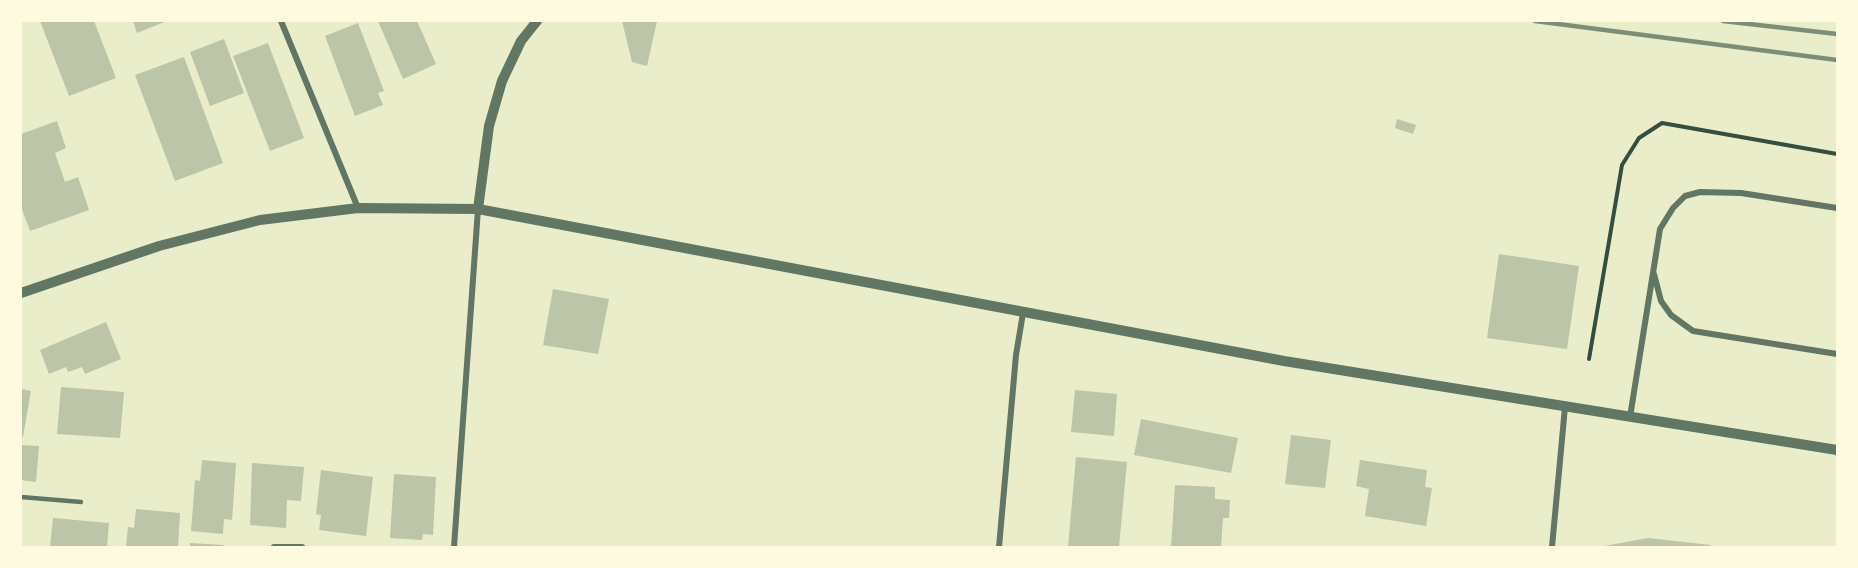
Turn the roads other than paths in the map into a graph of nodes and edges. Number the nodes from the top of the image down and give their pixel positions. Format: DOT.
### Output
graph roads {
  1 [pos="282,21"];
  2 [pos="537,21"];
  3 [pos="358,208"];
  4 [pos="1837,208"];
  5 [pos="477,209"];
  6 [pos="1653,272"];
  7 [pos="21,292"];
  8 [pos="1023,313"];
  9 [pos="1837,354"];
  10 [pos="1565,407"];
  11 [pos="1630,417"];
  12 [pos="1837,450"];
  13 [pos="21,497"];
  14 [pos="81,502"];
  15 [pos="274,547"];
  16 [pos="302,547"];
  17 [pos="454,547"];
  18 [pos="999,547"];
  19 [pos="1552,547"];
  1 -- 3 [label="street"];
  2 -- 5 [label="street"];
  3 -- 5 [label="street"];
  3 -- 7 [label="street"];
  4 -- 6 [label="street"];
  5 -- 8 [label="street"];
  5 -- 17 [label="street"];
  6 -- 9 [label="street"];
  6 -- 11 [label="street"];
  8 -- 10 [label="street"];
  8 -- 18 [label="street"];
  10 -- 11 [label="street"];
  10 -- 19 [label="street"];
  11 -- 12 [label="street"];
  13 -- 14 [label="lane"];
  15 -- 16 [label="street"];
}
